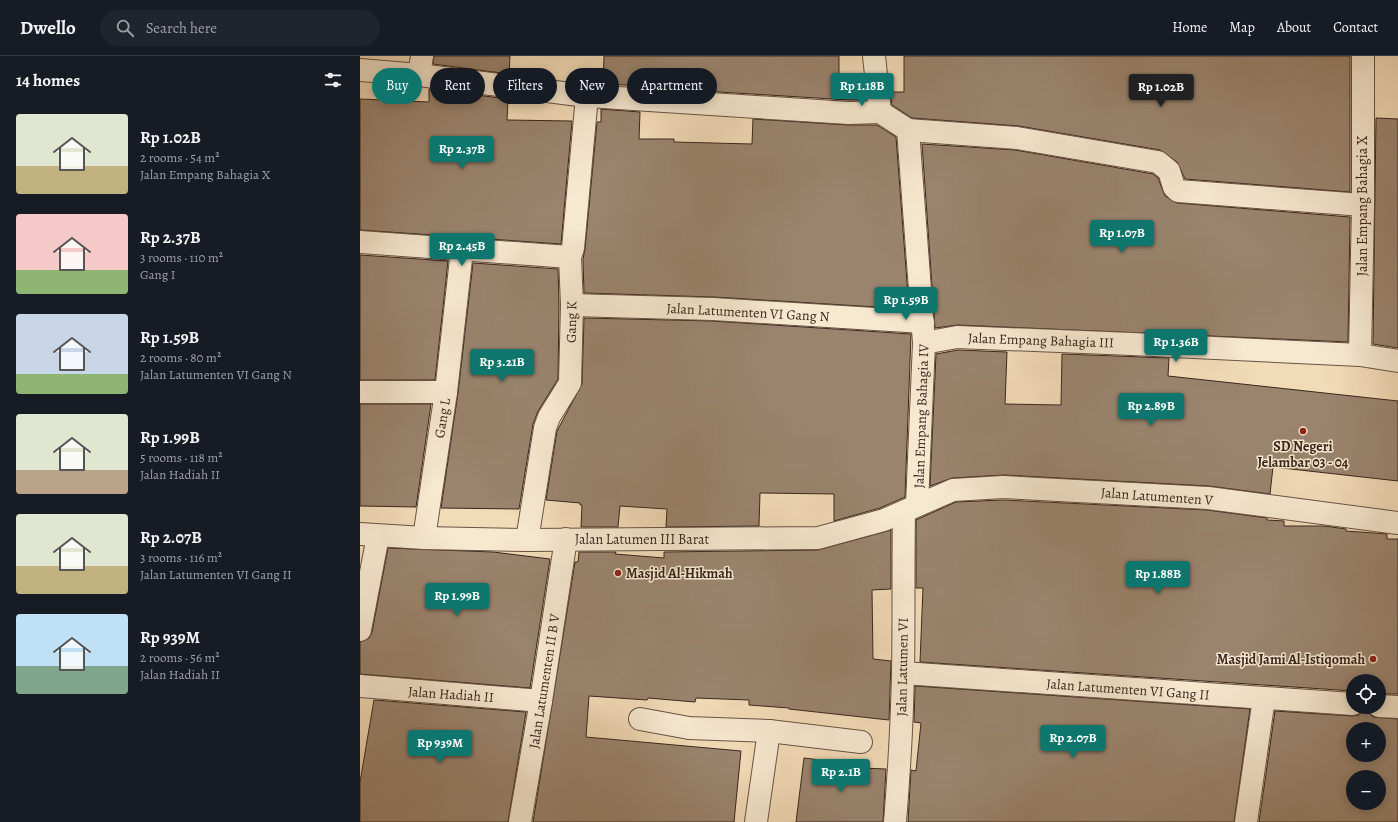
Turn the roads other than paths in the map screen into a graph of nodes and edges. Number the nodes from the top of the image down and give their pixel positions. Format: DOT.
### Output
graph roads {
  1 [pos="874,56"];
  2 [pos="1363,56"];
  3 [pos="420,65"];
  4 [pos="360,70"];
  5 [pos="565,92"];
  6 [pos="619,98"];
  7 [pos="586,104"];
  8 [pos="880,112"];
  9 [pos="908,130"];
  10 [pos="1363,205"];
  11 [pos="360,242"];
  12 [pos="462,250"];
  13 [pos="570,257"];
  14 [pos="572,305"];
  15 [pos="924,332"];
  16 [pos="1360,355"];
  17 [pos="1398,361"];
  18 [pos="360,392"];
  19 [pos="446,392"];
  20 [pos="911,508"];
  21 [pos="1398,524"];
  22 [pos="369,535"];
  23 [pos="424,538"];
  24 [pos="566,539"];
  25 [pos="527,540"];
  26 [pos="360,630"];
  27 [pos="903,673"];
  28 [pos="360,686"];
  29 [pos="1264,698"];
  30 [pos="541,701"];
  31 [pos="1346,704"];
  32 [pos="1386,706"];
  33 [pos="1398,707"];
  34 [pos="640,719"];
  35 [pos="769,731"];
  36 [pos="861,742"];
  37 [pos="520,822"];
  38 [pos="756,822"];
  39 [pos="895,822"];
  40 [pos="1246,822"];
  1 -- 8 [label="street"];
  2 -- 10 [label="street, Jalan Empang Bahagia X"];
  3 -- 4 [label="street"];
  3 -- 5 [label="street"];
  6 -- 8 [label="street"];
  7 -- 13 [label="street, Gang K"];
  8 -- 9 [label="street"];
  9 -- 10 [label="street"];
  9 -- 15 [label="street, Jalan Empang Bahagia IV"];
  10 -- 16 [label="street, Jalan Empang Bahagia X"];
  11 -- 12 [label="street"];
  12 -- 13 [label="street"];
  12 -- 19 [label="street, Gang L"];
  13 -- 14 [label="street, Gang K"];
  14 -- 15 [label="street, Jalan Latumenten VI Gang N"];
  14 -- 25 [label="street, Gang K"];
  15 -- 16 [label="street, Jalan Empang Bahagia III"];
  15 -- 20 [label="street, Jalan Empang Bahagia IV"];
  16 -- 17 [label="street, Jalan Empang Bahagia III"];
  18 -- 19 [label="street"];
  19 -- 23 [label="street, Gang L"];
  20 -- 21 [label="street, Jalan Latumenten V"];
  20 -- 24 [label="street, Jalan Latumen III Barat"];
  20 -- 27 [label="street, Jalan Latumen VI"];
  22 -- 23 [label="street, Jalan Latumen III Barat"];
  22 -- 26 [label="street"];
  23 -- 25 [label="street, Jalan Latumen III Barat"];
  24 -- 25 [label="street, Jalan Latumen III Barat"];
  24 -- 30 [label="street, Jalan Latumenten II B V"];
  27 -- 29 [label="street, Jalan Latumenten VI Gang II"];
  27 -- 39 [label="street, Jalan Latumen VI"];
  28 -- 30 [label="street, Jalan Hadiah II"];
  29 -- 31 [label="street, Jalan Latumenten VI Gang II"];
  29 -- 40 [label="street"];
  30 -- 37 [label="street, Jalan Latumenten II B V"];
  32 -- 33 [label="street"];
  34 -- 35 [label="street"];
  35 -- 36 [label="street"];
  35 -- 38 [label="street"];
}
